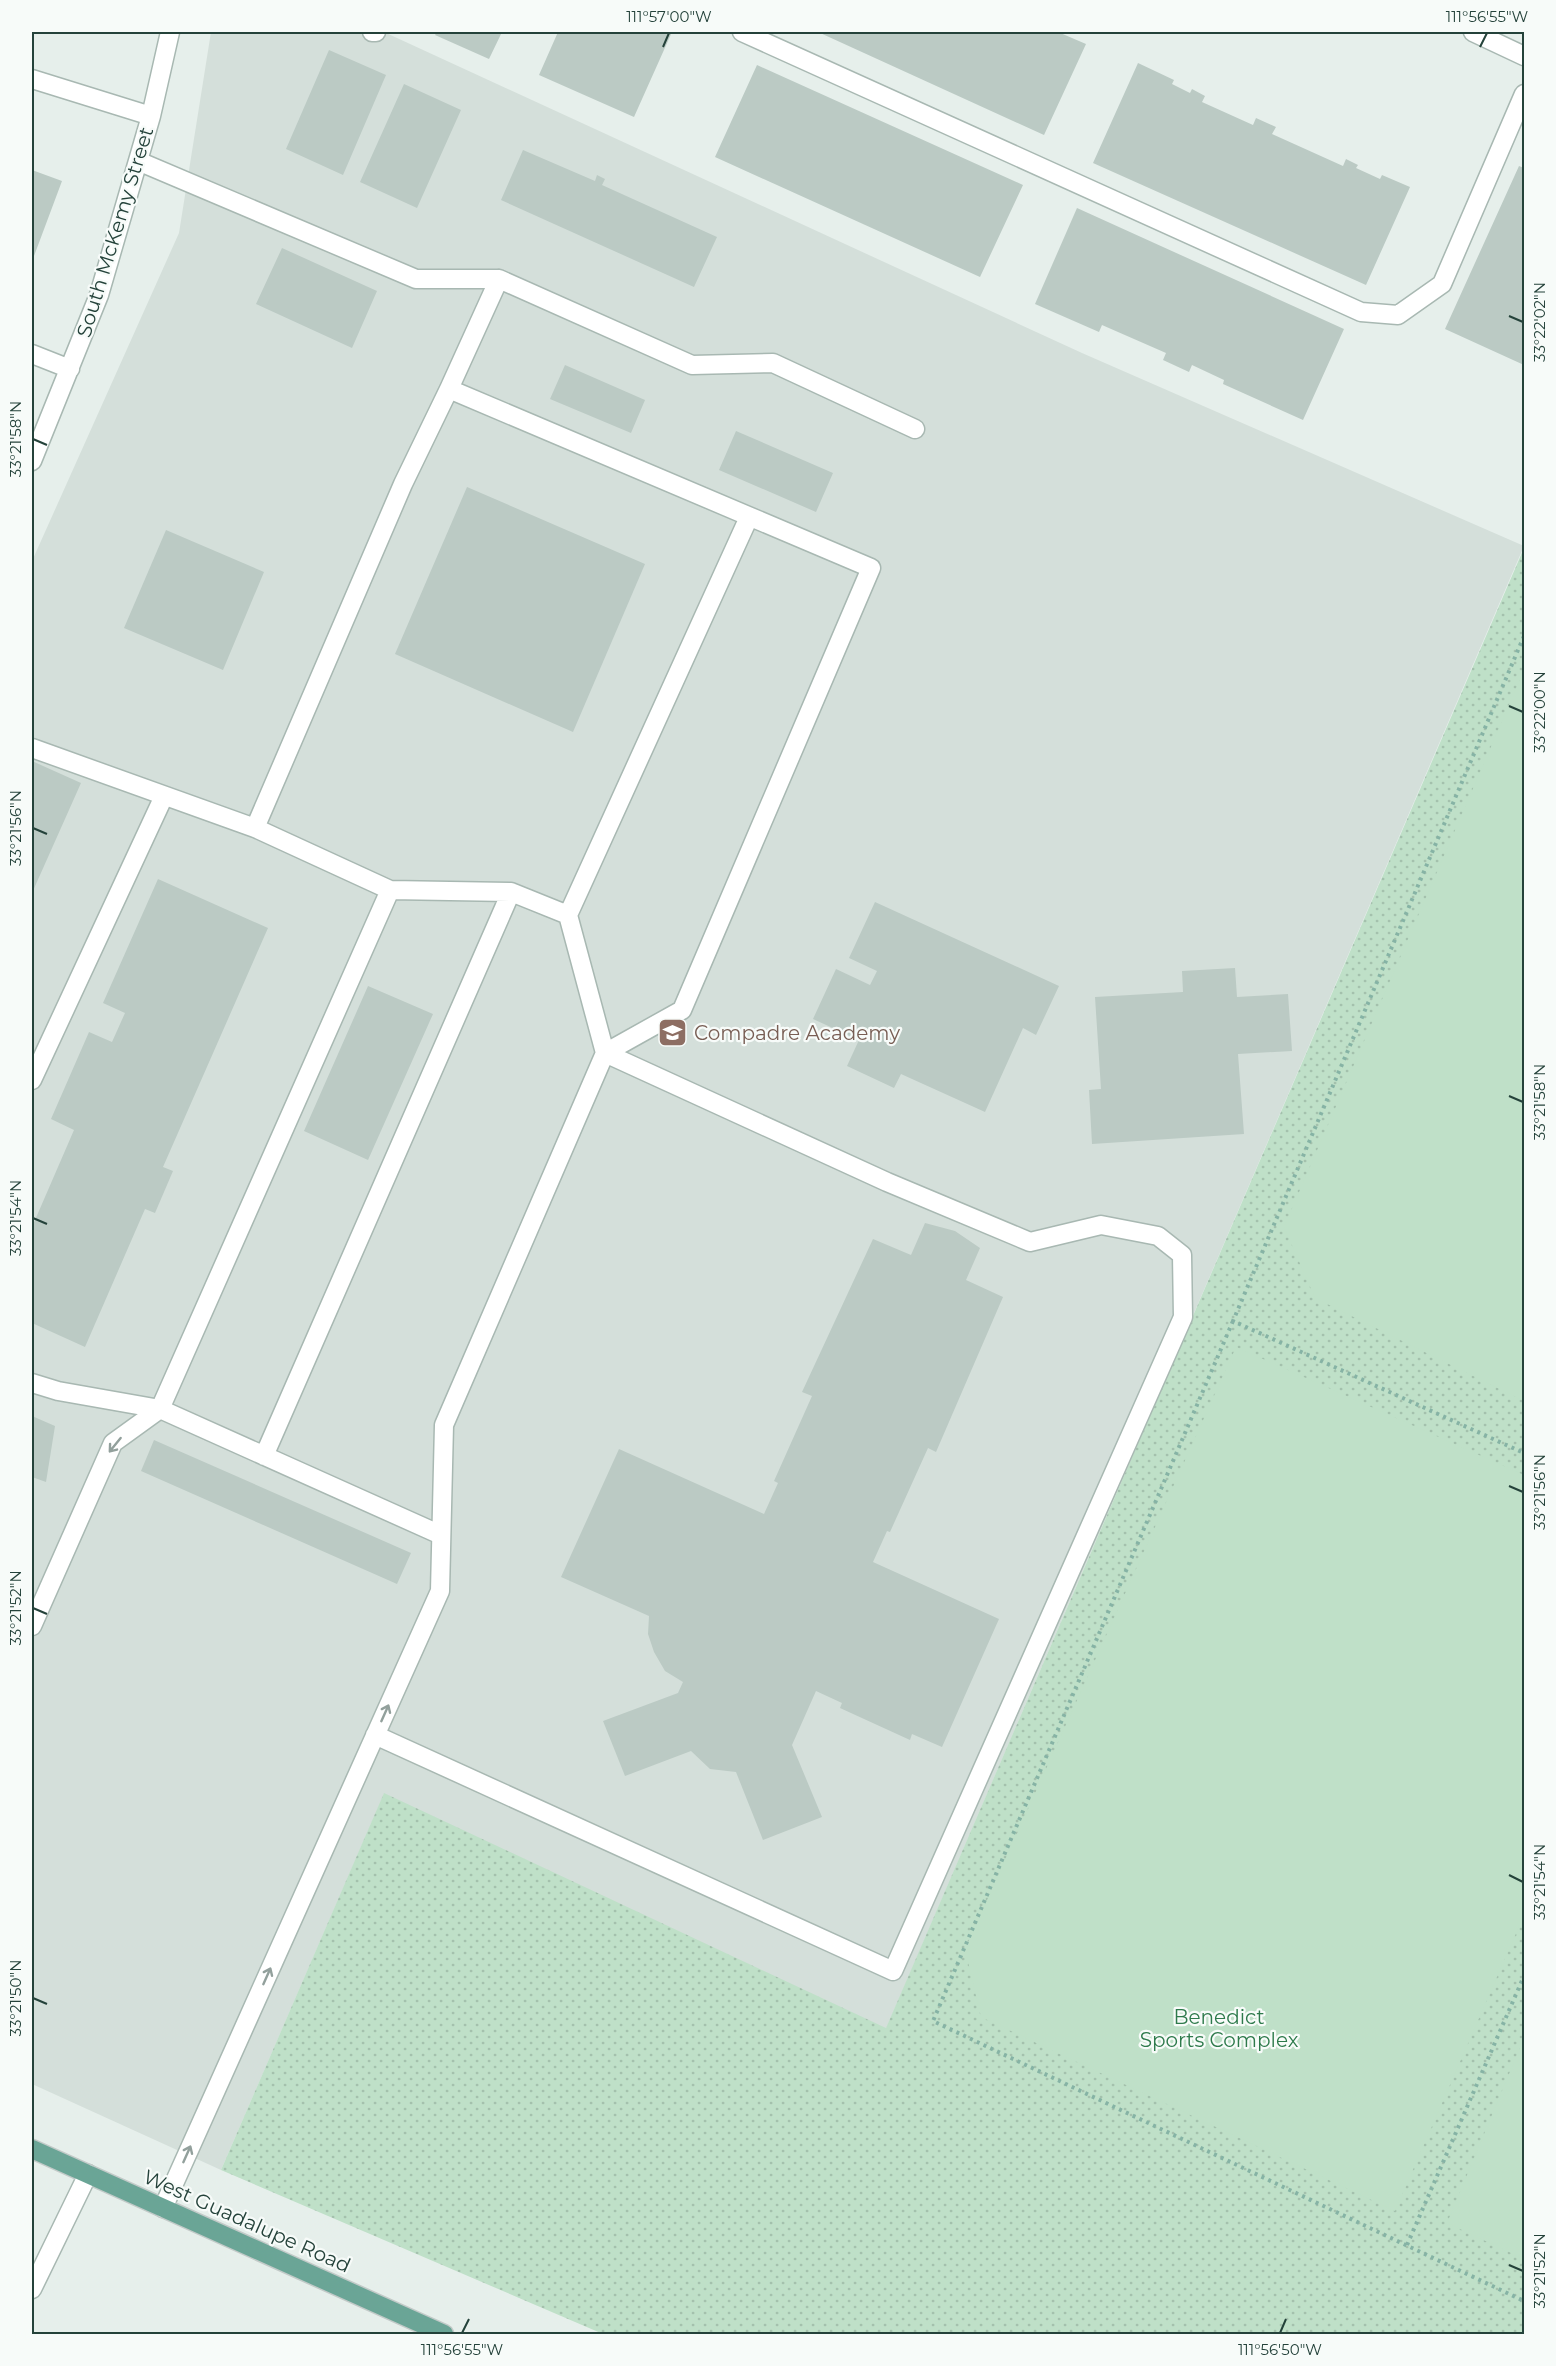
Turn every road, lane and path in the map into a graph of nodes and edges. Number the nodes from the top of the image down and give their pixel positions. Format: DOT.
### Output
graph roads {
  1 [pos="170,32"];
  2 [pos="742,32"];
  3 [pos="1473,32"];
  4 [pos="1524,56"];
  5 [pos="32,79"];
  6 [pos="1524,94"];
  7 [pos="151,116"];
  8 [pos="138,160"];
  9 [pos="499,279"];
  10 [pos="32,354"];
  11 [pos="70,369"];
  12 [pos="449,389"];
  13 [pos="915,429"];
  14 [pos="32,462"];
  15 [pos="750,517"];
  16 [pos="1524,636"];
  17 [pos="32,748"];
  18 [pos="164,796"];
  19 [pos="255,828"];
  20 [pos="390,890"];
  21 [pos="511,892"];
  22 [pos="568,915"];
  23 [pos="605,1053"];
  24 [pos="32,1080"];
  25 [pos="1233,1321"];
  26 [pos="32,1383"];
  27 [pos="160,1409"];
  28 [pos="1524,1453"];
  29 [pos="264,1456"];
  30 [pos="441,1535"];
  31 [pos="32,1626"];
  32 [pos="375,1735"];
  33 [pos="1524,1976"];
  34 [pos="32,2149"];
  35 [pos="88,2174"];
  36 [pos="163,2208"];
  37 [pos="1407,2245"];
  38 [pos="32,2289"];
  39 [pos="1524,2301"];
  40 [pos="444,2334"];
  1 -- 7 [label="street, South McKemy Street"];
  2 -- 6 [label="street"];
  3 -- 4 [label="street"];
  5 -- 7 [label="street"];
  7 -- 8 [label="street, South McKemy Street"];
  8 -- 9 [label="street"];
  8 -- 11 [label="street, South McKemy Street"];
  9 -- 12 [label="street"];
  9 -- 13 [label="street"];
  10 -- 11 [label="street"];
  11 -- 14 [label="street, South McKemy Street"];
  12 -- 15 [label="street"];
  12 -- 19 [label="street"];
  15 -- 22 [label="street"];
  15 -- 23 [label="street"];
  16 -- 25 [label="path"];
  17 -- 18 [label="street"];
  18 -- 19 [label="street"];
  18 -- 24 [label="street"];
  19 -- 20 [label="street"];
  20 -- 21 [label="street"];
  20 -- 27 [label="street"];
  21 -- 22 [label="street"];
  21 -- 29 [label="street"];
  22 -- 23 [label="street"];
  23 -- 30 [label="street"];
  23 -- 32 [label="street"];
  25 -- 28 [label="path"];
  25 -- 37 [label="path"];
  26 -- 27 [label="street"];
  27 -- 29 [label="street"];
  27 -- 31 [label="street, one-way"];
  29 -- 30 [label="street"];
  32 -- 30 [label="street, one-way"];
  36 -- 32 [label="street, one-way"];
  33 -- 37 [label="path"];
  34 -- 35 [label="main road, West Guadalupe Road"];
  35 -- 36 [label="main road, West Guadalupe Road"];
  35 -- 38 [label="street"];
  36 -- 40 [label="main road, West Guadalupe Road"];
  37 -- 39 [label="path"];
}
